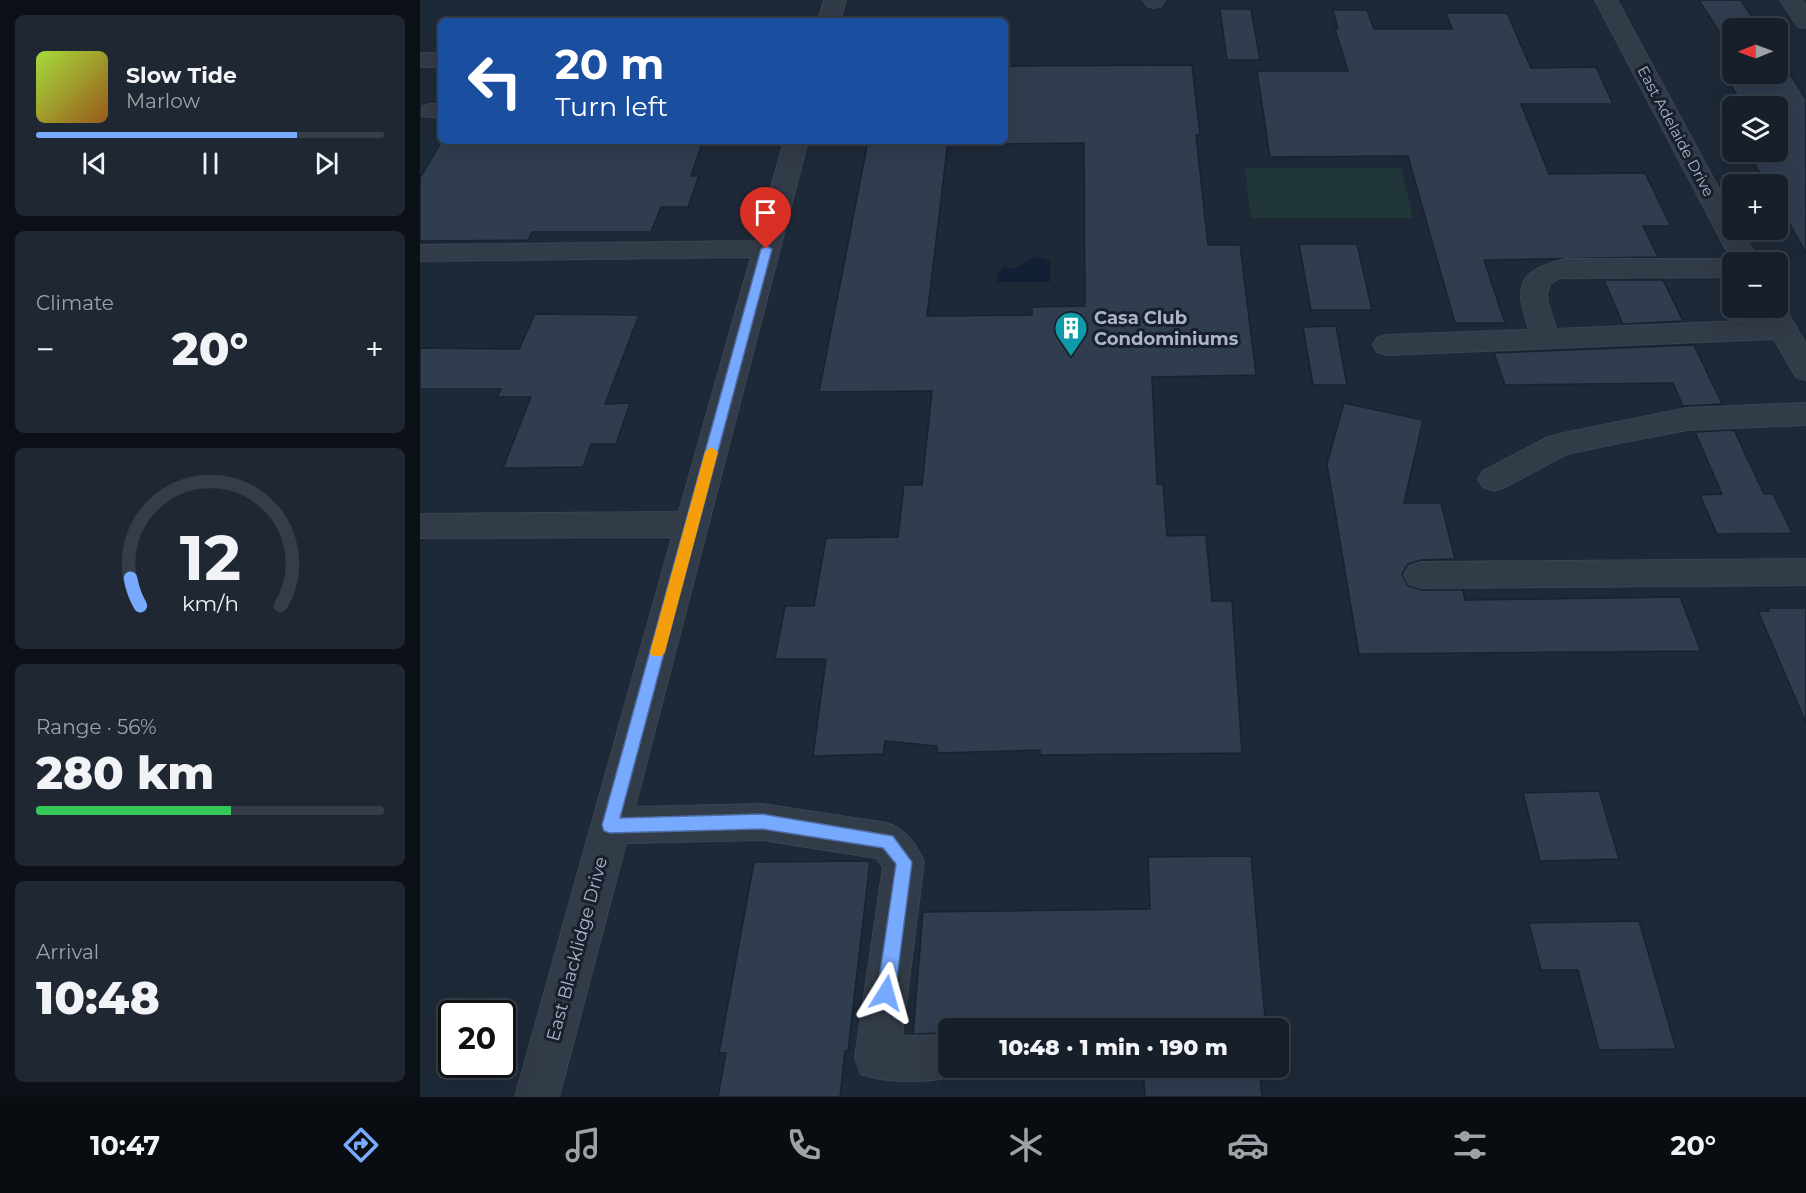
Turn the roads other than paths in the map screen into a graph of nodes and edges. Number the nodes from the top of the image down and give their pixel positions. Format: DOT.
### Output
graph roads {
  1 [pos="835,0"];
  2 [pos="1606,0"];
  3 [pos="1791,0"];
  4 [pos="830,18"];
  5 [pos="1806,22"];
  6 [pos="420,60"];
  7 [pos="438,60"];
  8 [pos="795,144"];
  9 [pos="766,249"];
  10 [pos="1741,252"];
  11 [pos="420,253"];
  12 [pos="1722,268"];
  13 [pos="1777,318"];
  14 [pos="1545,337"];
  15 [pos="1387,345"];
  16 [pos="1806,370"];
  17 [pos="1806,414"];
  18 [pos="1494,479"];
  19 [pos="692,524"];
  20 [pos="420,526"];
  21 [pos="1806,572"];
  22 [pos="1421,575"];
  23 [pos="610,825"];
  24 [pos="938,1057"];
  25 [pos="537,1097"];
  1 -- 4 [label="street"];
  2 -- 10 [label="street, East Adelaide Drive"];
  3 -- 5 [label="street"];
  6 -- 7 [label="street"];
  8 -- 9 [label="street, East Blacklidge Drive"];
  9 -- 11 [label="street"];
  9 -- 19 [label="street, East Blacklidge Drive"];
  12 -- 14 [label="street"];
  13 -- 14 [label="street"];
  13 -- 16 [label="street"];
  14 -- 15 [label="street"];
  17 -- 18 [label="street"];
  19 -- 20 [label="street"];
  19 -- 23 [label="street, East Blacklidge Drive"];
  21 -- 22 [label="street"];
  23 -- 24 [label="street"];
  23 -- 25 [label="street, East Blacklidge Drive"];
}
